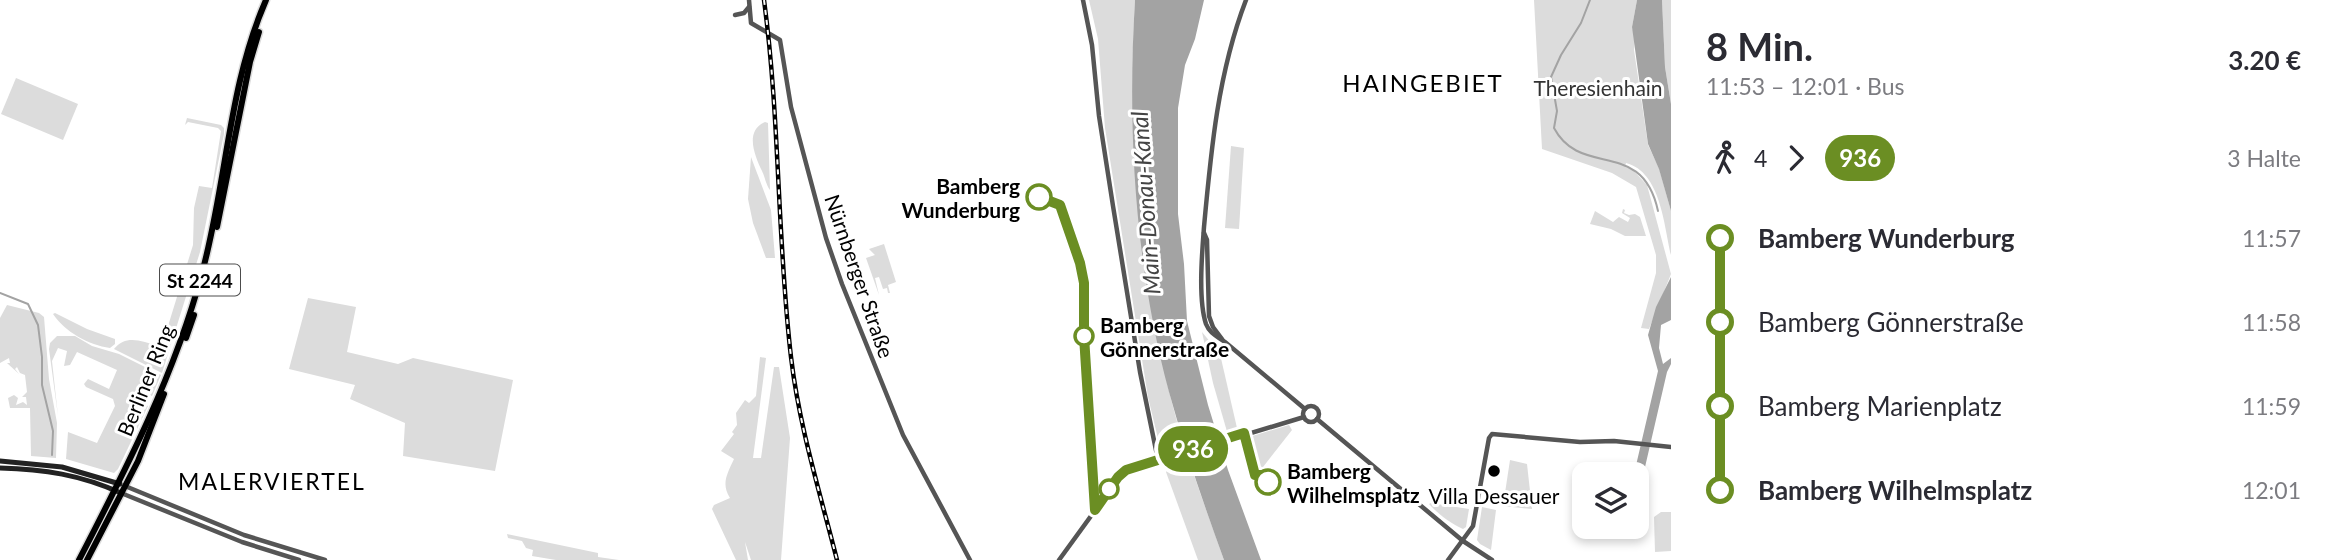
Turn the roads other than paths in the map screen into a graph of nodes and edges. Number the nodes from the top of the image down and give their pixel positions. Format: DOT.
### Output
graph roads {
  1 [pos="269,0"];
  2 [pos="1083,0"];
  3 [pos="1245,0"];
  4 [pos="749,3"];
  5 [pos="735,15"];
  6 [pos="1306,409"];
  7 [pos="1304,417"];
  8 [pos="1317,419"];
  9 [pos="1671,447"];
  10 [pos="1158,460"];
  11 [pos="0,461"];
  12 [pos="0,468"];
  13 [pos="120,488"];
  14 [pos="1463,541"];
  15 [pos="79,560"];
  16 [pos="87,560"];
  17 [pos="299,560"];
  18 [pos="326,560"];
  19 [pos="970,560"];
  20 [pos="1059,560"];
  21 [pos="1448,560"];
  22 [pos="1492,560"];
  1 -- 13 [label="main road, Berliner Ring / St 2244"];
  2 -- 10 [label="street"];
  3 -- 6 [label="street"];
  4 -- 5 [label="street"];
  4 -- 19 [label="street, Nürnberger Straße"];
  6 -- 7 [label="street"];
  6 -- 8 [label="street"];
  7 -- 8 [label="street"];
  7 -- 10 [label="street"];
  8 -- 14 [label="street"];
  9 -- 14 [label="street"];
  10 -- 20 [label="street"];
  11 -- 13 [label="main road"];
  12 -- 13 [label="main road"];
  13 -- 15 [label="main road, Berliner Ring / St 2244"];
  13 -- 16 [label="main road, Berliner Ring / St 2244"];
  13 -- 17 [label="street"];
  13 -- 18 [label="street"];
  14 -- 21 [label="street"];
  14 -- 22 [label="street"];
}
